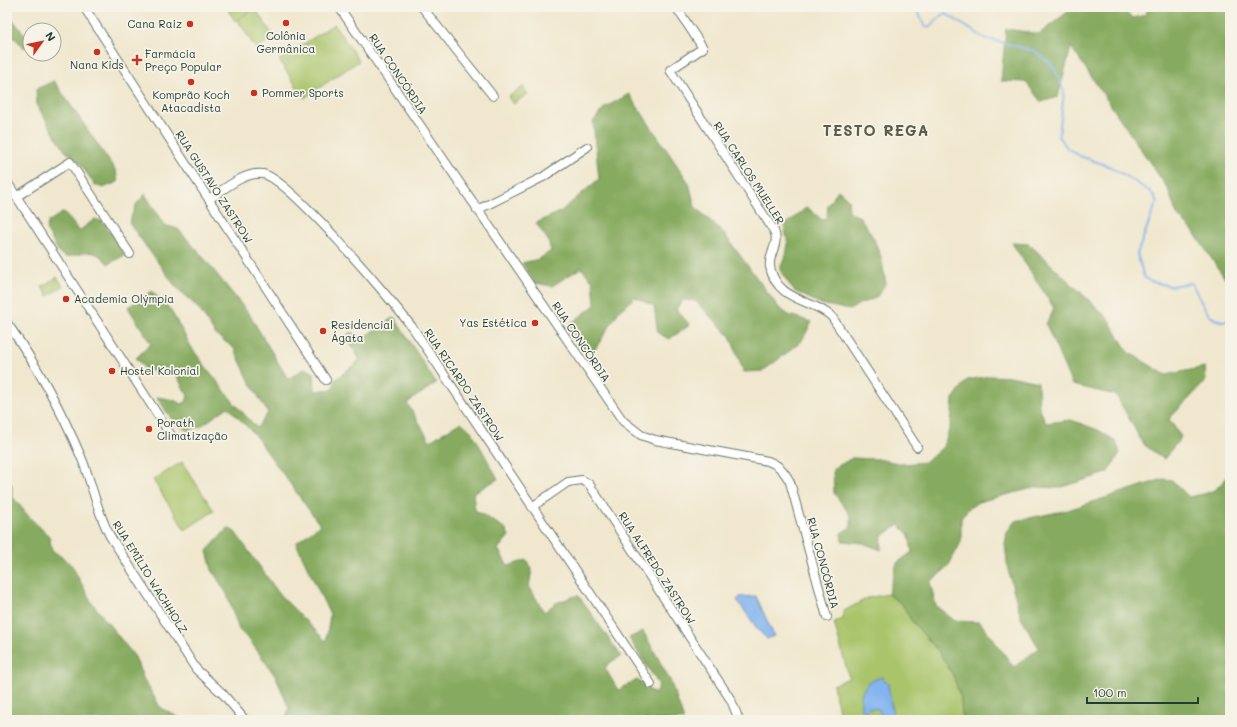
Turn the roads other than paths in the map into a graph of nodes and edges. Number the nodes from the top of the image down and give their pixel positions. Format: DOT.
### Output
graph roads {
  1 [pos="84,7"];
  2 [pos="339,7"];
  3 [pos="422,7"];
  4 [pos="676,7"];
  5 [pos="493,96"];
  6 [pos="587,147"];
  7 [pos="7,182"];
  8 [pos="16,197"];
  9 [pos="209,199"];
  10 [pos="477,210"];
  11 [pos="130,254"];
  12 [pos="7,323"];
  13 [pos="326,380"];
  14 [pos="172,437"];
  15 [pos="917,447"];
  16 [pos="532,507"];
  17 [pos="827,617"];
  18 [pos="651,684"];
  19 [pos="245,720"];
  20 [pos="740,720"];
  1 -- 9 [label="street, RUA GUSTAVO ZASTROW"];
  2 -- 10 [label="street, RUA CONCÓRDIA"];
  3 -- 5 [label="street"];
  4 -- 15 [label="street, RUA CARLOS MUELLER"];
  6 -- 10 [label="street"];
  7 -- 8 [label="street"];
  8 -- 11 [label="street"];
  8 -- 14 [label="street"];
  9 -- 13 [label="street, RUA GUSTAVO ZASTROW"];
  9 -- 16 [label="street, RUA RICARDO ZASTROW"];
  10 -- 17 [label="street, RUA CONCÓRDIA"];
  12 -- 19 [label="street, RUA EMÍLIO WACHHOLZ"];
  16 -- 18 [label="street, RUA RICARDO ZASTROW"];
  16 -- 20 [label="street, RUA ALFREDO ZASTROW"];
}
